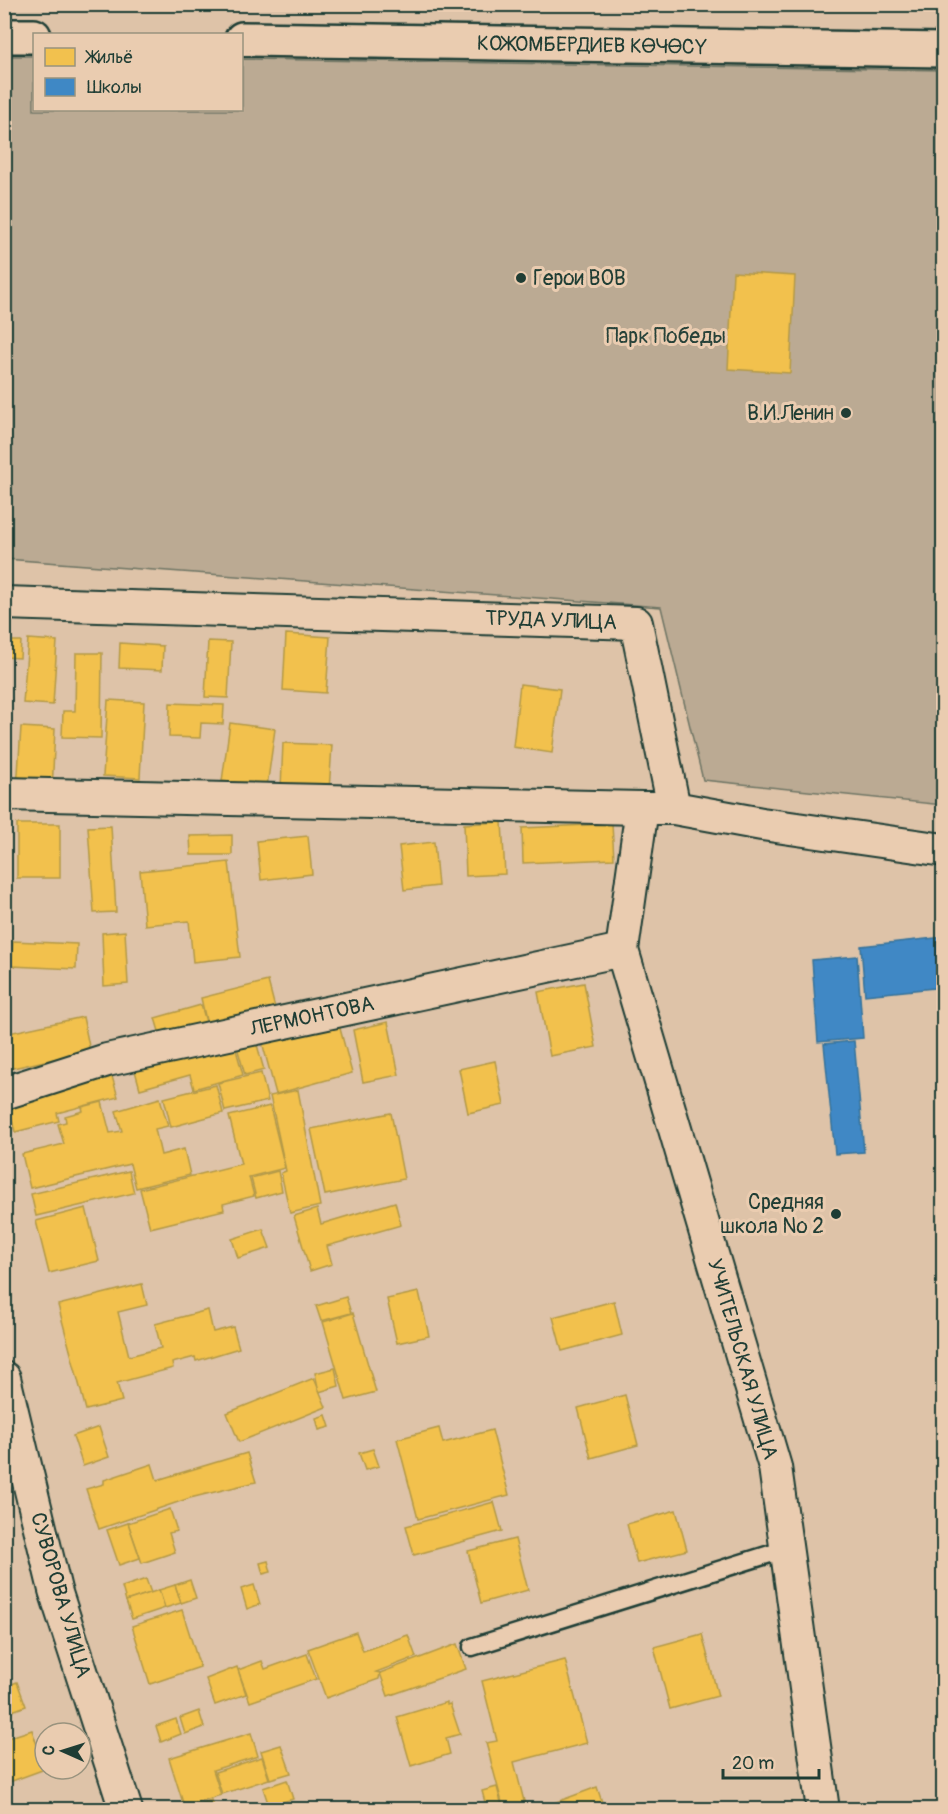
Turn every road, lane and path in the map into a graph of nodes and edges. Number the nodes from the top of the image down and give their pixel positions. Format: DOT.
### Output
graph roads {
  1 [pos="4,36"];
  2 [pos="33,36"];
  3 [pos="243,39"];
  4 [pos="944,50"];
  5 [pos="4,603"];
  6 [pos="4,794"];
  7 [pos="642,808"];
  8 [pos="674,808"];
  9 [pos="944,850"];
  10 [pos="622,950"];
  11 [pos="4,1093"];
  12 [pos="4,1378"];
  13 [pos="786,1549"];
  14 [pos="472,1647"];
  15 [pos="126,1809"];
  16 [pos="823,1809"];
  1 -- 2 [label="street"];
  3 -- 4 [label="street, КОЖОМБЕРДИЕВ КӨЧӨСҮ"];
  5 -- 8 [label="street, ТРУДА УЛИЦА"];
  6 -- 7 [label="street"];
  7 -- 8 [label="street"];
  7 -- 10 [label="street, УЧИТЕЛЬСКАЯ УЛИЦА"];
  8 -- 9 [label="street"];
  10 -- 11 [label="street, ЛЕРМОНТОВА"];
  10 -- 13 [label="street, УЧИТЕЛЬСКАЯ УЛИЦА"];
  12 -- 15 [label="street, СУВОРОВА УЛИЦА"];
  13 -- 14 [label="lane"];
  13 -- 16 [label="street, УЧИТЕЛЬСКАЯ УЛИЦА"];
}
